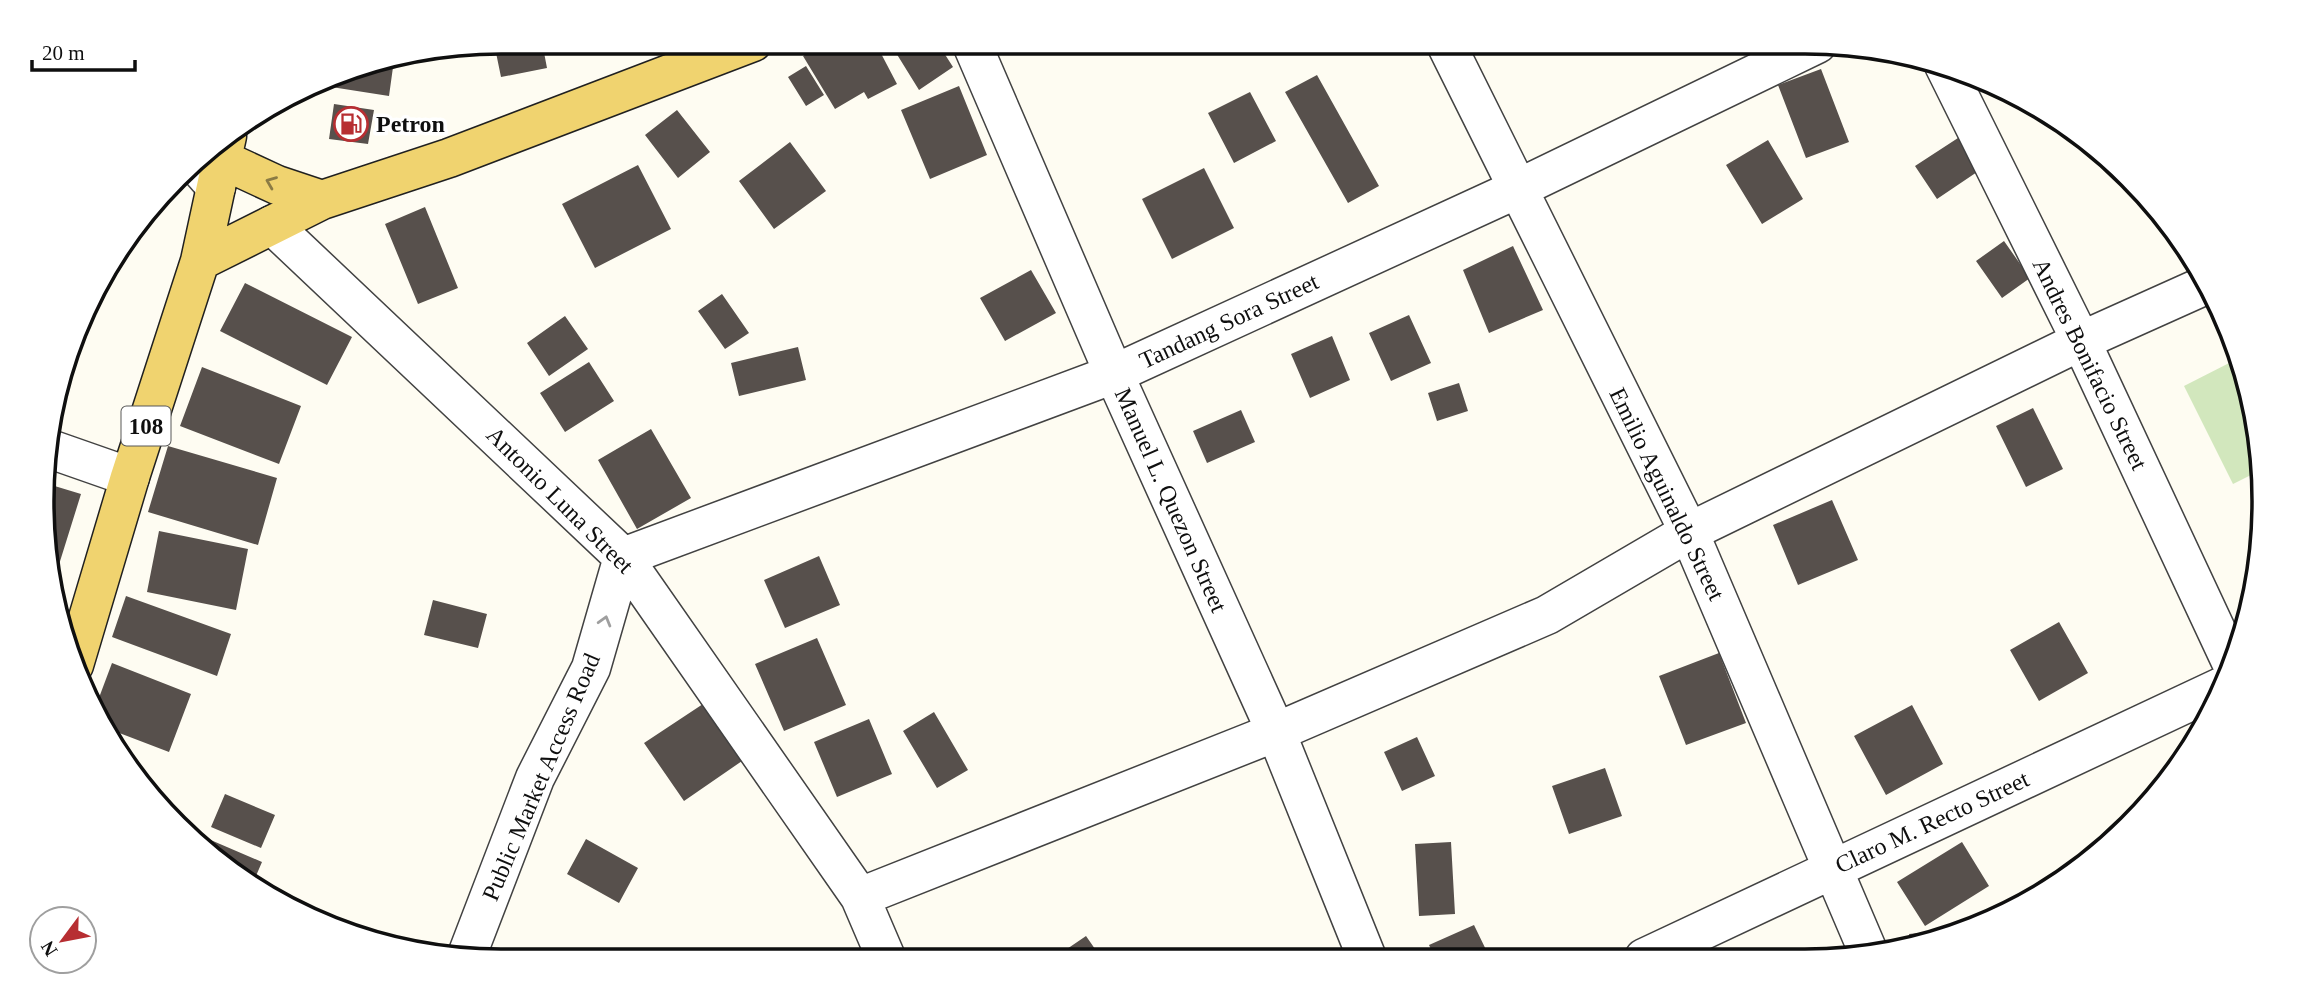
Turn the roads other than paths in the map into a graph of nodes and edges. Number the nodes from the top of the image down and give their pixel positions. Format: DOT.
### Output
graph roads {
  1 [pos="722,54"];
  2 [pos="976,54"];
  3 [pos="1451,54"];
  4 [pos="1796,54"];
  5 [pos="1951,79"];
  6 [pos="215,161"];
  7 [pos="1517,189"];
  8 [pos="322,200"];
  9 [pos="272,225"];
  10 [pos="200,261"];
  11 [pos="2198,289"];
  12 [pos="2081,341"];
  13 [pos="1114,374"];
  14 [pos="57,451"];
  15 [pos="130,477"];
  16 [pos="1689,532"];
  17 [pos="624,557"];
  18 [pos="79,648"];
  19 [pos="2226,651"];
  20 [pos="2209,693"];
  21 [pos="1276,732"];
  22 [pos="1833,869"];
  23 [pos="860,898"];
  24 [pos="1865,945"];
  25 [pos="470,948"];
  26 [pos="882,949"];
  27 [pos="1363,949"];
  28 [pos="1663,949"];
  1 -- 8 [label="main road"];
  2 -- 13 [label="street, Manuel L. Quezon Street"];
  3 -- 7 [label="street, Emilio Aguinaldo Street"];
  4 -- 7 [label="street, Tandang Sora Street"];
  5 -- 12 [label="street, Andres Bonifacio Street"];
  8 -- 6 [label="main road, one-way"];
  6 -- 10 [label="main road, 108"];
  7 -- 13 [label="street, Tandang Sora Street"];
  7 -- 16 [label="street, Emilio Aguinaldo Street"];
  8 -- 9 [label="main road"];
  9 -- 10 [label="main road"];
  9 -- 17 [label="street, Antonio Luna Street"];
  10 -- 15 [label="main road, 108"];
  11 -- 12 [label="street"];
  12 -- 16 [label="street"];
  12 -- 19 [label="street, Andres Bonifacio Street"];
  13 -- 17 [label="street, Tandang Sora Street"];
  13 -- 21 [label="street, Manuel L. Quezon Street"];
  14 -- 15 [label="street"];
  15 -- 18 [label="main road, 108"];
  16 -- 21 [label="street"];
  16 -- 22 [label="street, Emilio Aguinaldo Street"];
  17 -- 23 [label="street, Antonio Luna Street"];
  25 -- 17 [label="street, Public Market Access Road, one-way"];
  20 -- 22 [label="street, Claro M. Recto Street"];
  21 -- 23 [label="street"];
  21 -- 27 [label="street, Manuel L. Quezon Street"];
  22 -- 24 [label="street, Emilio Aguinaldo Street"];
  22 -- 28 [label="street, Claro M. Recto Street"];
  23 -- 26 [label="street, Antonio Luna Street"];
}
